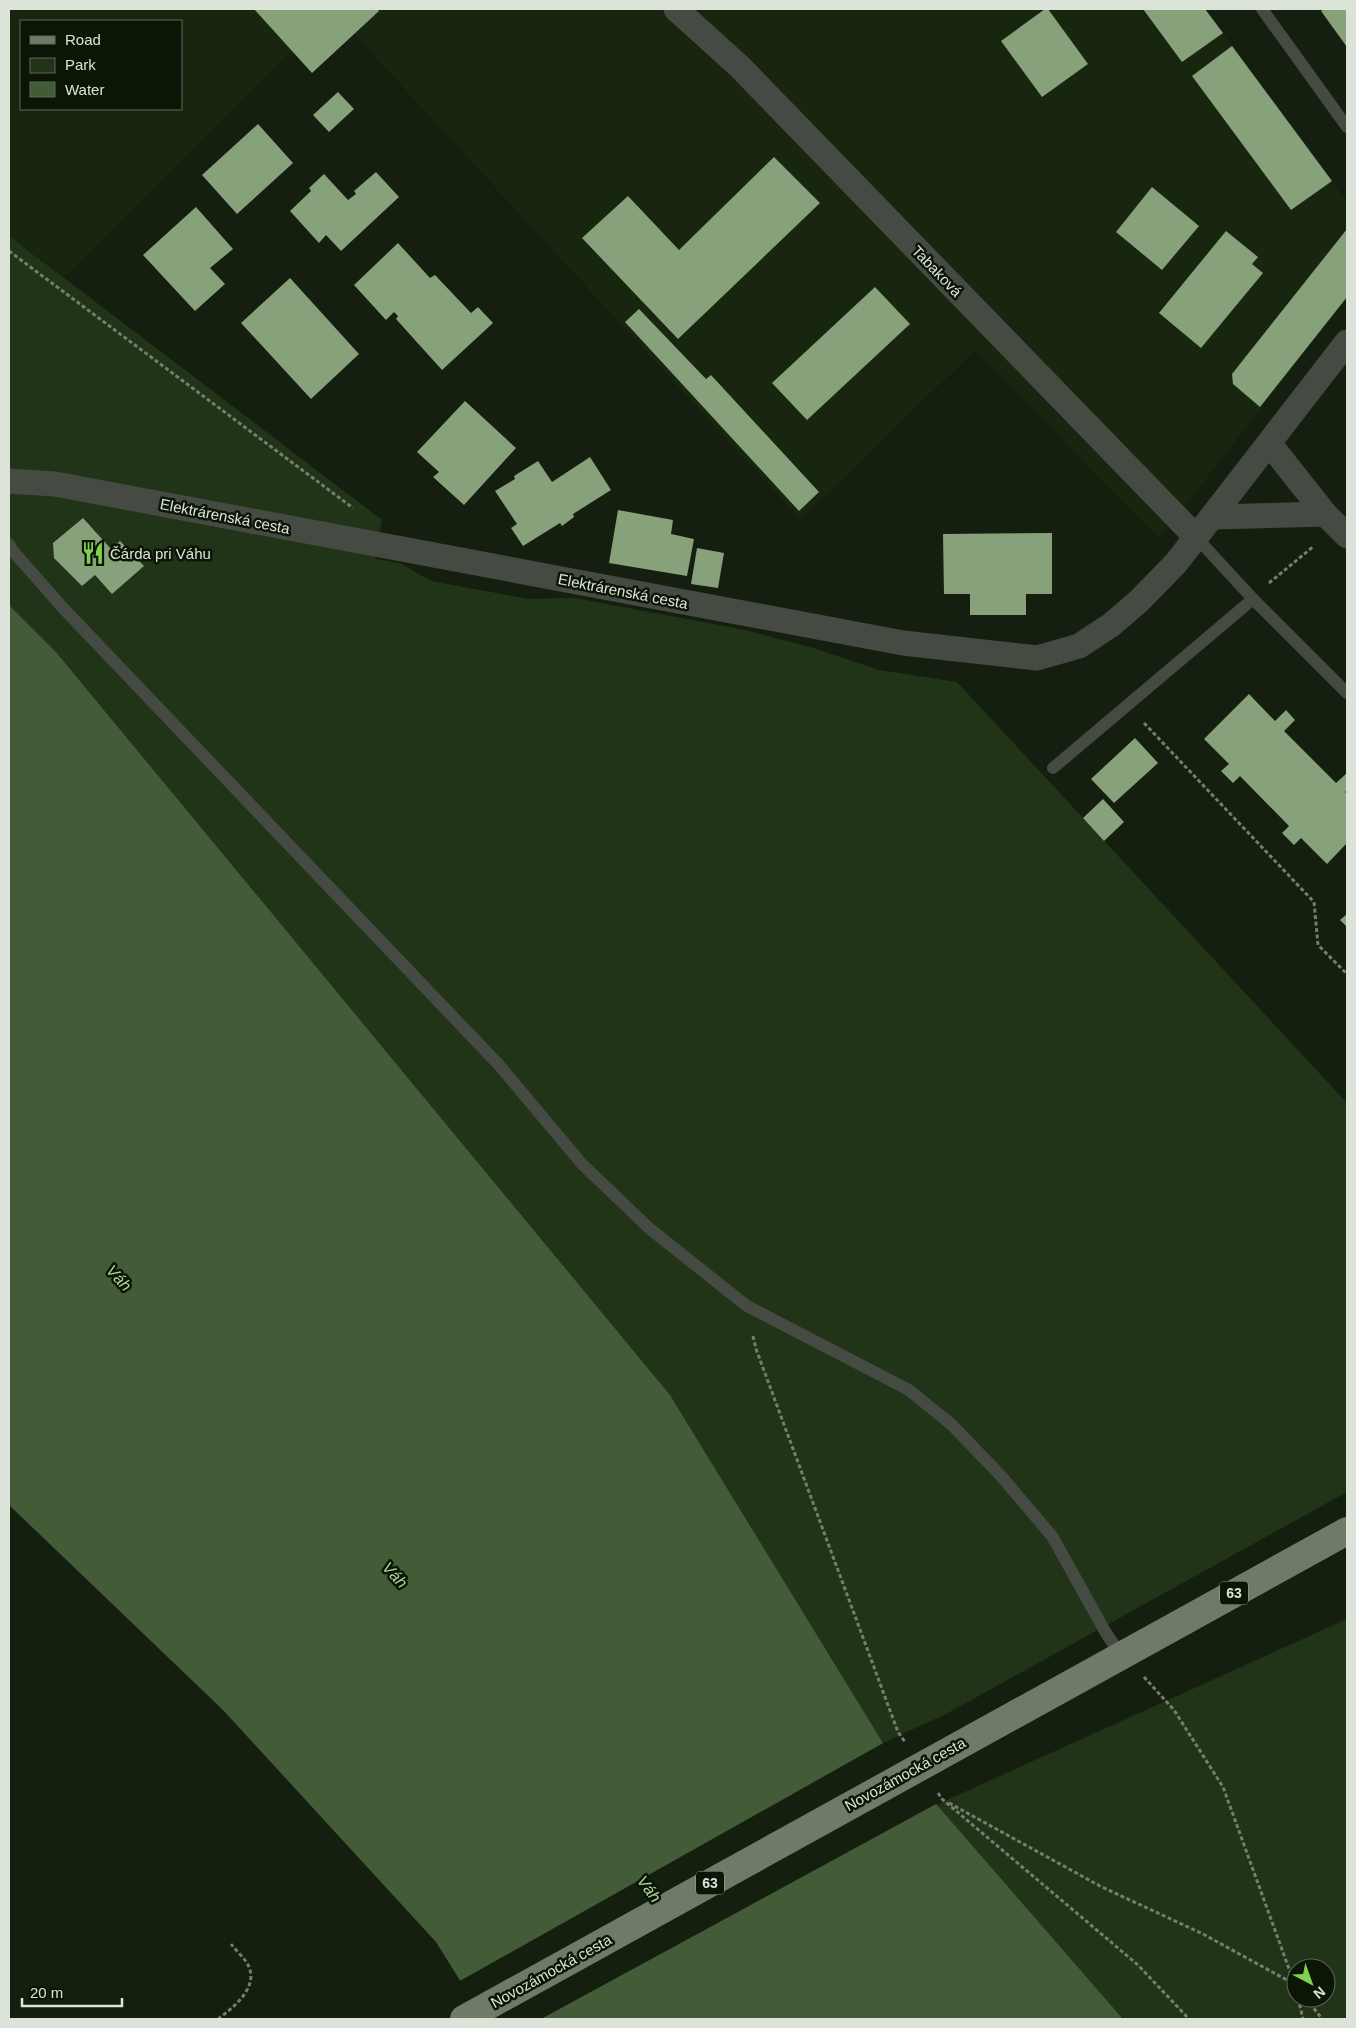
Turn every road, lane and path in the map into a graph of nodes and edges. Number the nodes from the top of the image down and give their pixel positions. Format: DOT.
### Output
graph roads {
  1 [pos="676,9"];
  2 [pos="1262,9"];
  3 [pos="1347,127"];
  4 [pos="9,251"];
  5 [pos="1347,342"];
  6 [pos="1269,443"];
  7 [pos="9,480"];
  8 [pos="354,509"];
  9 [pos="1325,514"];
  10 [pos="1212,518"];
  11 [pos="1195,536"];
  12 [pos="1347,536"];
  13 [pos="1318,542"];
  14 [pos="9,544"];
  15 [pos="1264,587"];
  16 [pos="1253,600"];
  17 [pos="1347,693"];
  18 [pos="1127,705"];
  19 [pos="1053,768"];
  20 [pos="1347,974"];
  21 [pos="747,1306"];
  22 [pos="1347,1531"];
  23 [pos="1121,1655"];
  24 [pos="1146,1678"];
  25 [pos="898,1732"];
  26 [pos="231,1944"];
  27 [pos="1286,1959"];
  28 [pos="1286,1980"];
  29 [pos="1314,2008"];
  30 [pos="218,2019"];
  31 [pos="464,2019"];
  32 [pos="1189,2019"];
  33 [pos="1322,2019"];
  1 -- 11 [label="street, Tabaková"];
  2 -- 3 [label="lane"];
  4 -- 8 [label="path"];
  5 -- 6 [label="street, Elektrárenská cesta"];
  6 -- 9 [label="street"];
  6 -- 10 [label="street, Elektrárenská cesta"];
  7 -- 11 [label="street, Elektrárenská cesta"];
  9 -- 10 [label="street"];
  9 -- 12 [label="street"];
  10 -- 11 [label="street, Elektrárenská cesta"];
  11 -- 16 [label="lane"];
  13 -- 15 [label="path"];
  14 -- 21 [label="lane"];
  16 -- 17 [label="lane"];
  16 -- 18 [label="lane"];
  18 -- 19 [label="lane"];
  18 -- 20 [label="path"];
  21 -- 23 [label="lane"];
  21 -- 25 [label="path"];
  22 -- 23 [label="main road, Novozámocká cesta / 63"];
  23 -- 31 [label="main road, Novozámocká cesta / 63"];
  24 -- 27 [label="path"];
  26 -- 30 [label="path"];
  28 -- 32 [label="path"];
  29 -- 33 [label="path"];
}
